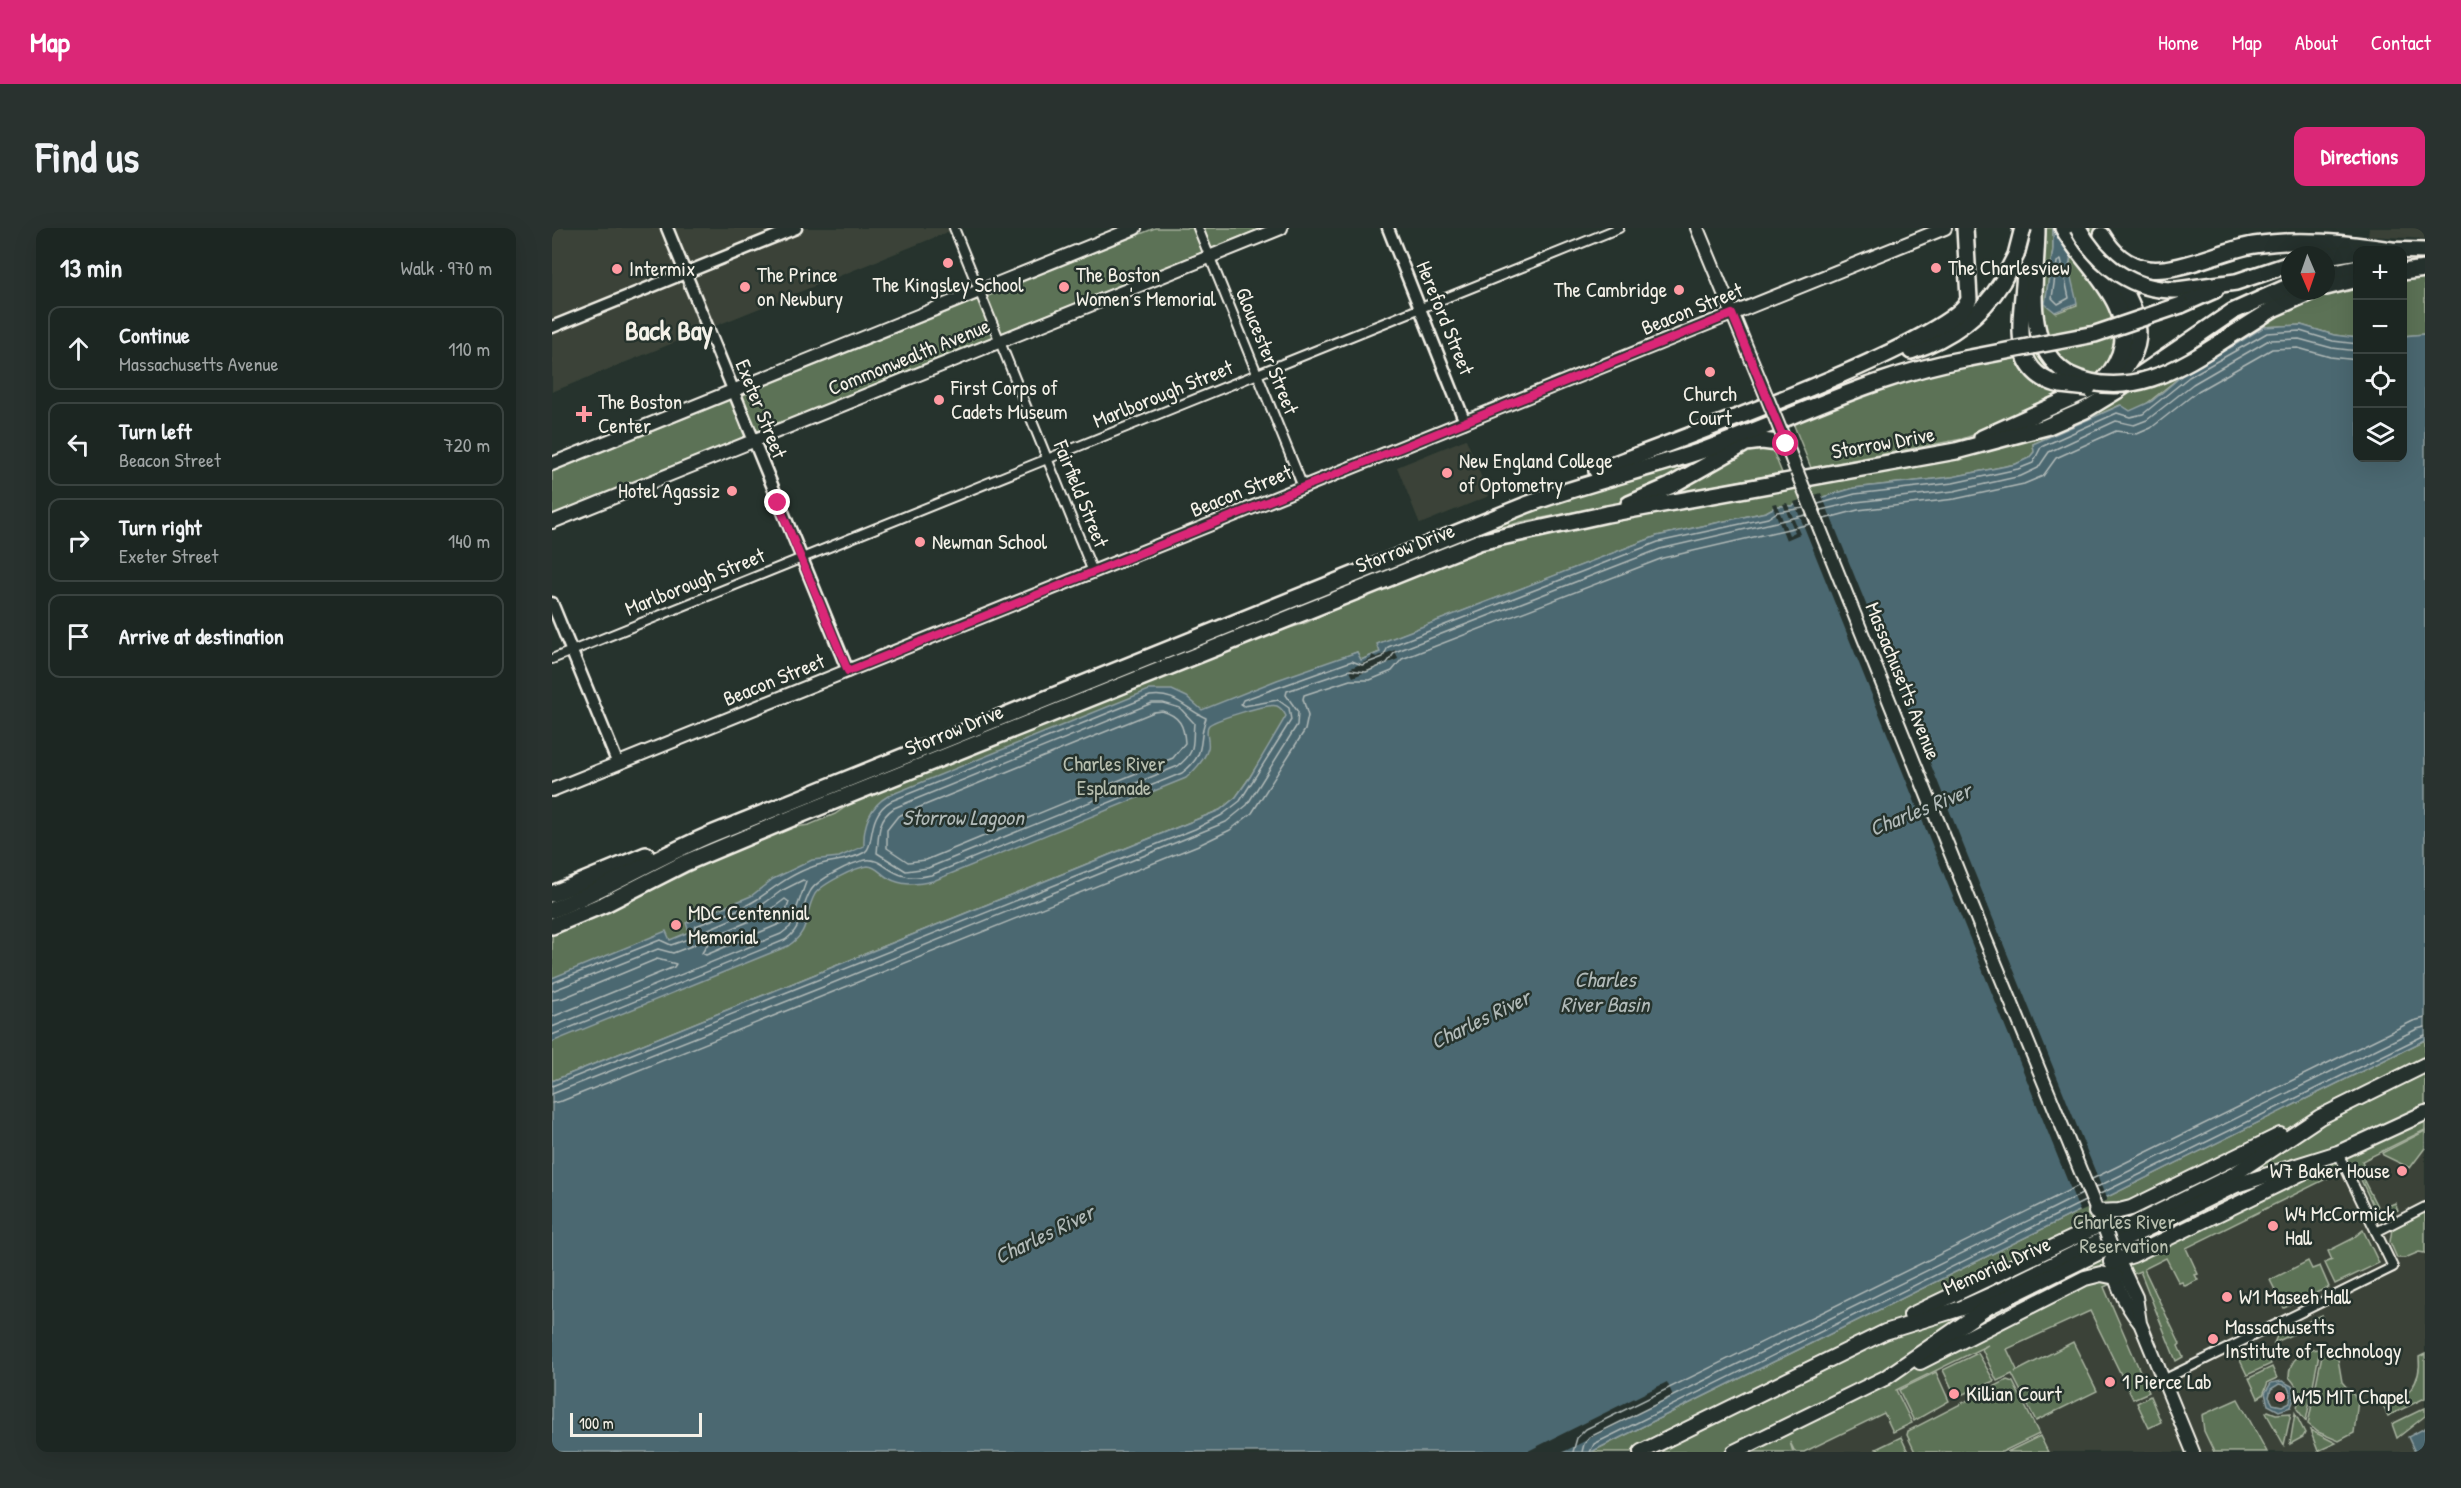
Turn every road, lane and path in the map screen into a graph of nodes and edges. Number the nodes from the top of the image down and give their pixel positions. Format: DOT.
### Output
graph roads {
  1 [pos="667,228"];
  2 [pos="796,228"];
  3 [pos="954,228"];
  4 [pos="1135,228"];
  5 [pos="1198,228"];
  6 [pos="1281,228"];
  7 [pos="1388,228"];
  8 [pos="1619,228"];
  9 [pos="1697,228"];
  10 [pos="1945,228"];
  11 [pos="1965,228"];
  12 [pos="2022,228"];
  13 [pos="2037,228"];
  14 [pos="2063,228"];
  15 [pos="2078,228"];
  16 [pos="2102,231"];
  17 [pos="2366,246"];
  18 [pos="2407,250"];
  19 [pos="2425,251"];
  20 [pos="2353,252"];
  21 [pos="2335,255"];
  22 [pos="1210,257"];
  23 [pos="2407,264"];
  24 [pos="2425,266"];
  25 [pos="2281,267"];
  26 [pos="2353,268"];
  27 [pos="2407,271"];
  28 [pos="685,272"];
  29 [pos="2335,272"];
  30 [pos="2353,280"];
  31 [pos="2335,285"];
  32 [pos="2281,290"];
  33 [pos="980,291"];
  34 [pos="2179,298"];
  35 [pos="2293,300"];
  36 [pos="1420,308"];
  37 [pos="1732,314"];
  38 [pos="552,327"];
  39 [pos="1000,341"];
  40 [pos="1868,363"];
  41 [pos="1258,375"];
  42 [pos="2064,380"];
  43 [pos="2095,387"];
  44 [pos="732,391"];
  45 [pos="1465,422"];
  46 [pos="753,441"];
  47 [pos="1786,444"];
  48 [pos="1943,454"];
  49 [pos="1047,459"];
  50 [pos="552,464"];
  51 [pos="1303,487"];
  52 [pos="1513,510"];
  53 [pos="1607,514"];
  54 [pos="552,522"];
  55 [pos="801,558"];
  56 [pos="1093,572"];
  57 [pos="552,603"];
  58 [pos="571,652"];
  59 [pos="552,659"];
  60 [pos="848,671"];
  61 [pos="618,764"];
  62 [pos="552,790"];
  63 [pos="714,833"];
  64 [pos="552,894"];
  65 [pos="552,910"];
  66 [pos="552,926"];
  67 [pos="2425,1065"];
  68 [pos="2425,1113"];
  69 [pos="2320,1117"];
  70 [pos="2338,1154"];
  71 [pos="2425,1207"];
  72 [pos="2099,1218"];
  73 [pos="2376,1232"];
  74 [pos="2114,1256"];
  75 [pos="2116,1277"];
  76 [pos="2140,1323"];
  77 [pos="1849,1349"];
  78 [pos="1885,1378"];
  79 [pos="2163,1380"];
  80 [pos="1641,1452"];
  81 [pos="1734,1452"];
  82 [pos="2193,1452"];
  1 -- 28 [label="main road, Exeter Street"];
  2 -- 28 [label="main road"];
  3 -- 33 [label="street, Fairfield Street"];
  4 -- 33 [label="main road, Commonwealth Avenue"];
  5 -- 22 [label="street, Gloucester Street"];
  6 -- 22 [label="main road, Commonwealth Avenue"];
  7 -- 36 [label="main road, Hereford Street"];
  8 -- 36 [label="street, Marlborough Street"];
  9 -- 37 [label="main road, Massachusetts Avenue"];
  10 -- 37 [label="main road, Beacon Street"];
  11 -- 40 [label="highway"];
  12 -- 40 [label="highway, bridge"];
  12 -- 42 [label="highway"];
  13 -- 42 [label="highway"];
  14 -- 43 [label="highway"];
  15 -- 34 [label="highway, bridge"];
  16 -- 17 [label="highway"];
  16 -- 43 [label="highway"];
  18 -- 19 [label="highway"];
  20 -- 21 [label="highway"];
  22 -- 39 [label="main road, Commonwealth Avenue"];
  22 -- 41 [label="street, Gloucester Street"];
  23 -- 24 [label="highway"];
  24 -- 27 [label="highway"];
  25 -- 34 [label="highway"];
  26 -- 29 [label="highway"];
  28 -- 38 [label="main road"];
  28 -- 44 [label="main road, Exeter Street"];
  30 -- 31 [label="highway"];
  32 -- 48 [label="highway, Storrow Drive"];
  33 -- 39 [label="street, Fairfield Street"];
  33 -- 44 [label="main road, Commonwealth Avenue"];
  34 -- 52 [label="highway, Storrow Drive, bridge"];
  35 -- 42 [label="highway, bridge"];
  36 -- 41 [label="street, Marlborough Street"];
  36 -- 45 [label="main road, Hereford Street"];
  37 -- 45 [label="main road, Beacon Street"];
  37 -- 47 [label="main road, Massachusetts Avenue, bridge"];
  39 -- 46 [label="main road, Commonwealth Avenue"];
  39 -- 49 [label="street, Fairfield Street"];
  40 -- 52 [label="highway"];
  41 -- 49 [label="street, Marlborough Street"];
  41 -- 51 [label="street, Gloucester Street"];
  43 -- 48 [label="highway"];
  44 -- 46 [label="main road, Exeter Street"];
  44 -- 50 [label="main road, Commonwealth Avenue"];
  45 -- 51 [label="main road, Beacon Street"];
  46 -- 54 [label="main road, Commonwealth Avenue"];
  46 -- 55 [label="main road, Exeter Street"];
  47 -- 53 [label="highway"];
  47 -- 72 [label="main road, Massachusetts Avenue, bridge"];
  48 -- 53 [label="highway, Storrow Drive"];
  49 -- 55 [label="street, Marlborough Street"];
  49 -- 56 [label="street, Fairfield Street"];
  51 -- 56 [label="main road, Beacon Street"];
  52 -- 63 [label="highway, Storrow Drive"];
  53 -- 66 [label="highway, Storrow Drive"];
  55 -- 58 [label="street, Marlborough Street"];
  55 -- 60 [label="main road, Exeter Street"];
  56 -- 60 [label="main road, Beacon Street"];
  57 -- 58 [label="main road"];
  58 -- 59 [label="street, Marlborough Street"];
  58 -- 61 [label="main road"];
  60 -- 61 [label="main road, Beacon Street"];
  61 -- 62 [label="main road, Beacon Street"];
  63 -- 64 [label="highway"];
  63 -- 65 [label="highway, Storrow Drive"];
  67 -- 69 [label="highway, Memorial Drive"];
  68 -- 70 [label="highway, Memorial Drive"];
  69 -- 72 [label="highway"];
  69 -- 77 [label="highway, Memorial Drive"];
  70 -- 73 [label="street"];
  70 -- 74 [label="highway"];
  70 -- 78 [label="highway, Memorial Drive"];
  71 -- 73 [label="street"];
  72 -- 74 [label="main road, Massachusetts Avenue, bridge"];
  72 -- 77 [label="highway"];
  73 -- 79 [label="street"];
  74 -- 75 [label="main road, Massachusetts Avenue"];
  74 -- 76 [label="main road, Massachusetts Avenue"];
  75 -- 76 [label="main road, Massachusetts Avenue"];
  75 -- 78 [label="highway"];
  76 -- 79 [label="main road, Massachusetts Avenue"];
  77 -- 80 [label="highway, Memorial Drive"];
  78 -- 81 [label="highway, Memorial Drive"];
  79 -- 82 [label="main road, Massachusetts Avenue"];
}
